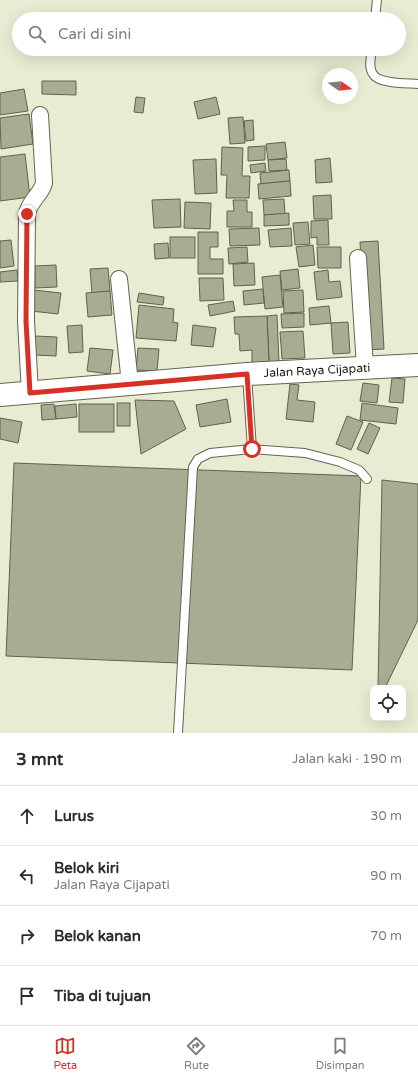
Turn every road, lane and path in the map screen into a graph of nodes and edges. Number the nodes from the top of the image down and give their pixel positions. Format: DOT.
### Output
graph roads {
  1 [pos="377,0"];
  2 [pos="376,12"];
  3 [pos="371,56"];
  4 [pos="418,84"];
  5 [pos="40,116"];
  6 [pos="358,258"];
  7 [pos="119,279"];
  8 [pos="418,364"];
  9 [pos="365,367"];
  10 [pos="247,374"];
  11 [pos="130,384"];
  12 [pos="30,393"];
  13 [pos="0,395"];
  14 [pos="252,449"];
  15 [pos="367,478"];
  16 [pos="178,733"];
  1 -- 2 [label="lane"];
  3 -- 4 [label="lane"];
  5 -- 12 [label="street"];
  6 -- 9 [label="street"];
  7 -- 11 [label="street"];
  8 -- 9 [label="main road, Jalan Raya Cijapati"];
  9 -- 10 [label="main road, Jalan Raya Cijapati"];
  10 -- 11 [label="main road, Jalan Raya Cijapati"];
  10 -- 14 [label="lane"];
  11 -- 12 [label="main road, Jalan Raya Cijapati"];
  12 -- 13 [label="main road, Jalan Raya Cijapati"];
  14 -- 15 [label="lane"];
  14 -- 16 [label="lane"];
}
